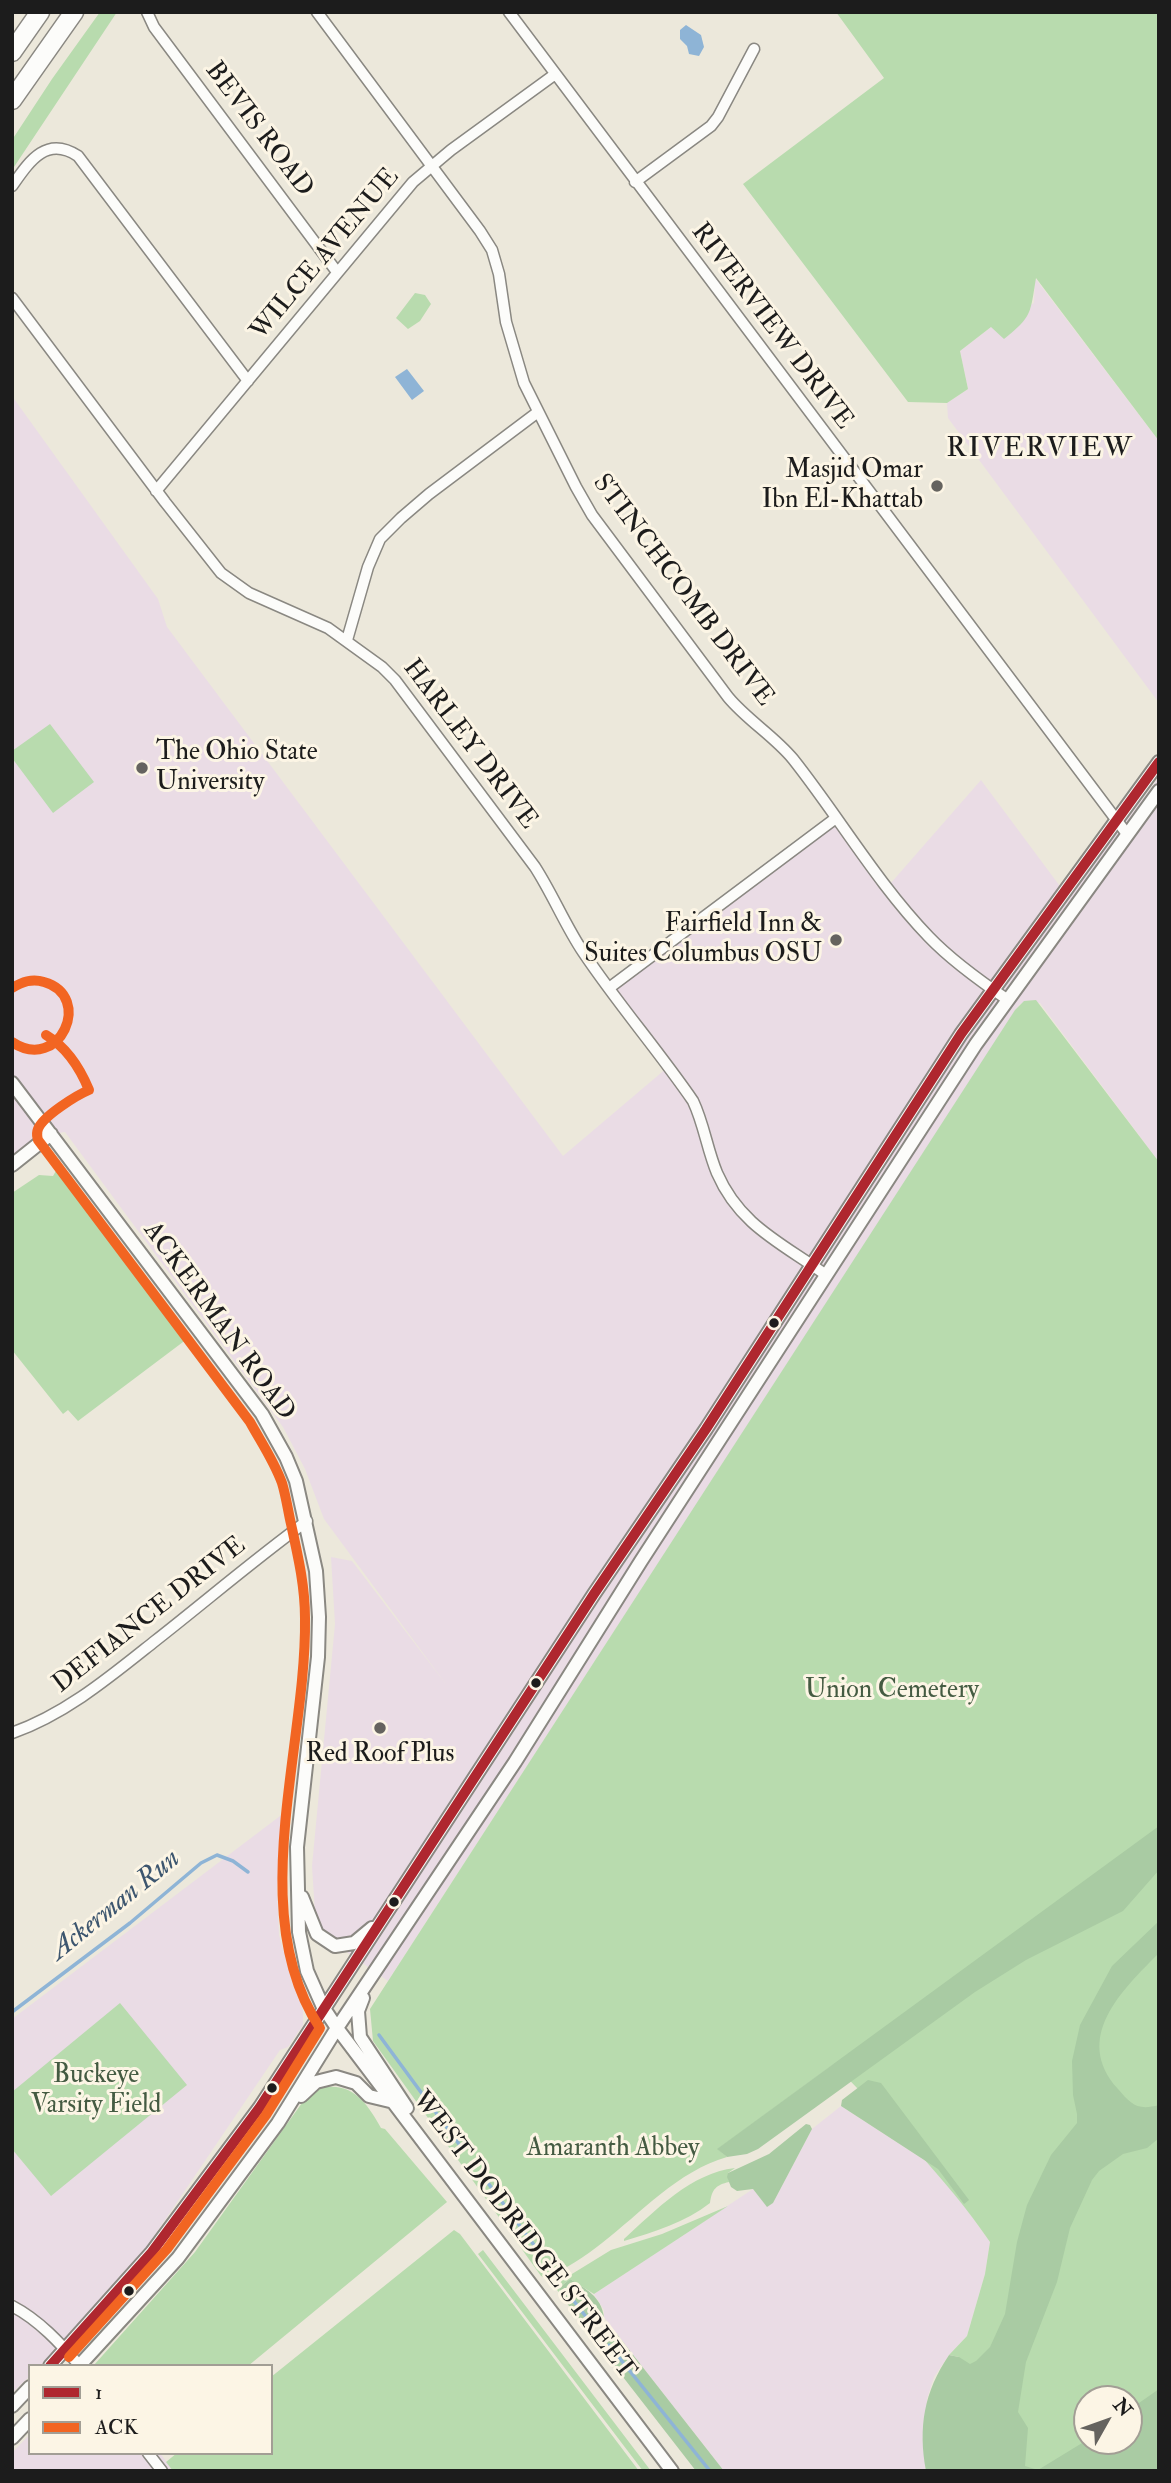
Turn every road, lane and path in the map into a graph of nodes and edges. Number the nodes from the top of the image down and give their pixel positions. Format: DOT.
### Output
graph roads {
  1 [pos="40,12"];
  2 [pos="74,12"];
  3 [pos="147,12"];
  4 [pos="317,12"];
  5 [pos="509,12"];
  6 [pos="754,49"];
  7 [pos="12,52"];
  8 [pos="554,75"];
  9 [pos="12,100"];
  10 [pos="431,166"];
  11 [pos="635,182"];
  12 [pos="12,186"];
  13 [pos="337,272"];
  14 [pos="12,298"];
  15 [pos="248,381"];
  16 [pos="537,412"];
  17 [pos="156,491"];
  18 [pos="347,640"];
  19 [pos="1159,762"];
  20 [pos="1159,791"];
  21 [pos="836,818"];
  22 [pos="1116,819"];
  23 [pos="1127,834"];
  24 [pos="609,988"];
  25 [pos="993,990"];
  26 [pos="1007,1000"];
  27 [pos="12,1083"];
  28 [pos="51,1134"];
  29 [pos="12,1165"];
  30 [pos="811,1264"];
  31 [pos="826,1275"];
  32 [pos="307,1521"];
  33 [pos="12,1733"];
  34 [pos="297,1883"];
  35 [pos="387,1913"];
  36 [pos="369,1980"];
  37 [pos="323,2007"];
  38 [pos="337,2028"];
  39 [pos="394,2102"];
  40 [pos="278,2123"];
  41 [pos="418,2135"];
  42 [pos="12,2305"];
  43 [pos="65,2349"];
  44 [pos="52,2364"];
  45 [pos="78,2364"];
  46 [pos="82,2364"];
  47 [pos="28,2389"];
  48 [pos="12,2406"];
  49 [pos="28,2421"];
  50 [pos="12,2438"];
  51 [pos="150,2455"];
  52 [pos="162,2471"];
  53 [pos="672,2471"];
  1 -- 7 [label="highway"];
  2 -- 9 [label="highway"];
  3 -- 13 [label="street, BEVIS ROAD"];
  4 -- 10 [label="street, STINCHCOMB DRIVE"];
  5 -- 8 [label="street, RIVERVIEW DRIVE"];
  6 -- 11 [label="street"];
  8 -- 10 [label="street, WILCE AVENUE"];
  8 -- 11 [label="street, RIVERVIEW DRIVE"];
  10 -- 13 [label="street, WILCE AVENUE"];
  10 -- 16 [label="street, STINCHCOMB DRIVE"];
  11 -- 22 [label="street, RIVERVIEW DRIVE"];
  12 -- 15 [label="street"];
  13 -- 15 [label="street, WILCE AVENUE"];
  14 -- 17 [label="street, HARLEY DRIVE"];
  15 -- 17 [label="street, WILCE AVENUE"];
  16 -- 18 [label="street"];
  16 -- 21 [label="street, STINCHCOMB DRIVE"];
  17 -- 18 [label="street, HARLEY DRIVE"];
  18 -- 24 [label="street, HARLEY DRIVE"];
  19 -- 22 [label="main road"];
  20 -- 23 [label="main road"];
  21 -- 24 [label="street"];
  21 -- 25 [label="street, STINCHCOMB DRIVE"];
  22 -- 23 [label="street, RIVERVIEW DRIVE"];
  22 -- 25 [label="main road"];
  23 -- 26 [label="main road"];
  24 -- 30 [label="street, HARLEY DRIVE"];
  25 -- 26 [label="street, STINCHCOMB DRIVE"];
  25 -- 30 [label="main road"];
  26 -- 31 [label="main road"];
  27 -- 28 [label="main road, ACKERMAN ROAD"];
  28 -- 29 [label="main road"];
  28 -- 32 [label="main road, ACKERMAN ROAD"];
  30 -- 31 [label="street, HARLEY DRIVE"];
  30 -- 35 [label="main road"];
  31 -- 36 [label="main road"];
  32 -- 33 [label="street, DEFIANCE DRIVE"];
  32 -- 34 [label="main road, ACKERMAN ROAD"];
  34 -- 35 [label="main road"];
  34 -- 37 [label="main road, ACKERMAN ROAD"];
  35 -- 37 [label="main road"];
  36 -- 38 [label="main road"];
  36 -- 41 [label="main road"];
  37 -- 38 [label="main road, ACKERMAN ROAD"];
  37 -- 43 [label="main road"];
  38 -- 39 [label="main road, WEST DODRIDGE STREET"];
  38 -- 40 [label="main road"];
  39 -- 40 [label="main road"];
  39 -- 41 [label="main road, WEST DODRIDGE STREET"];
  40 -- 46 [label="main road"];
  41 -- 53 [label="main road, WEST DODRIDGE STREET"];
  42 -- 43 [label="street"];
  43 -- 44 [label="main road"];
  43 -- 45 [label="street"];
  47 -- 48 [label="main road"];
  49 -- 50 [label="main road"];
  51 -- 52 [label="street"];
}
